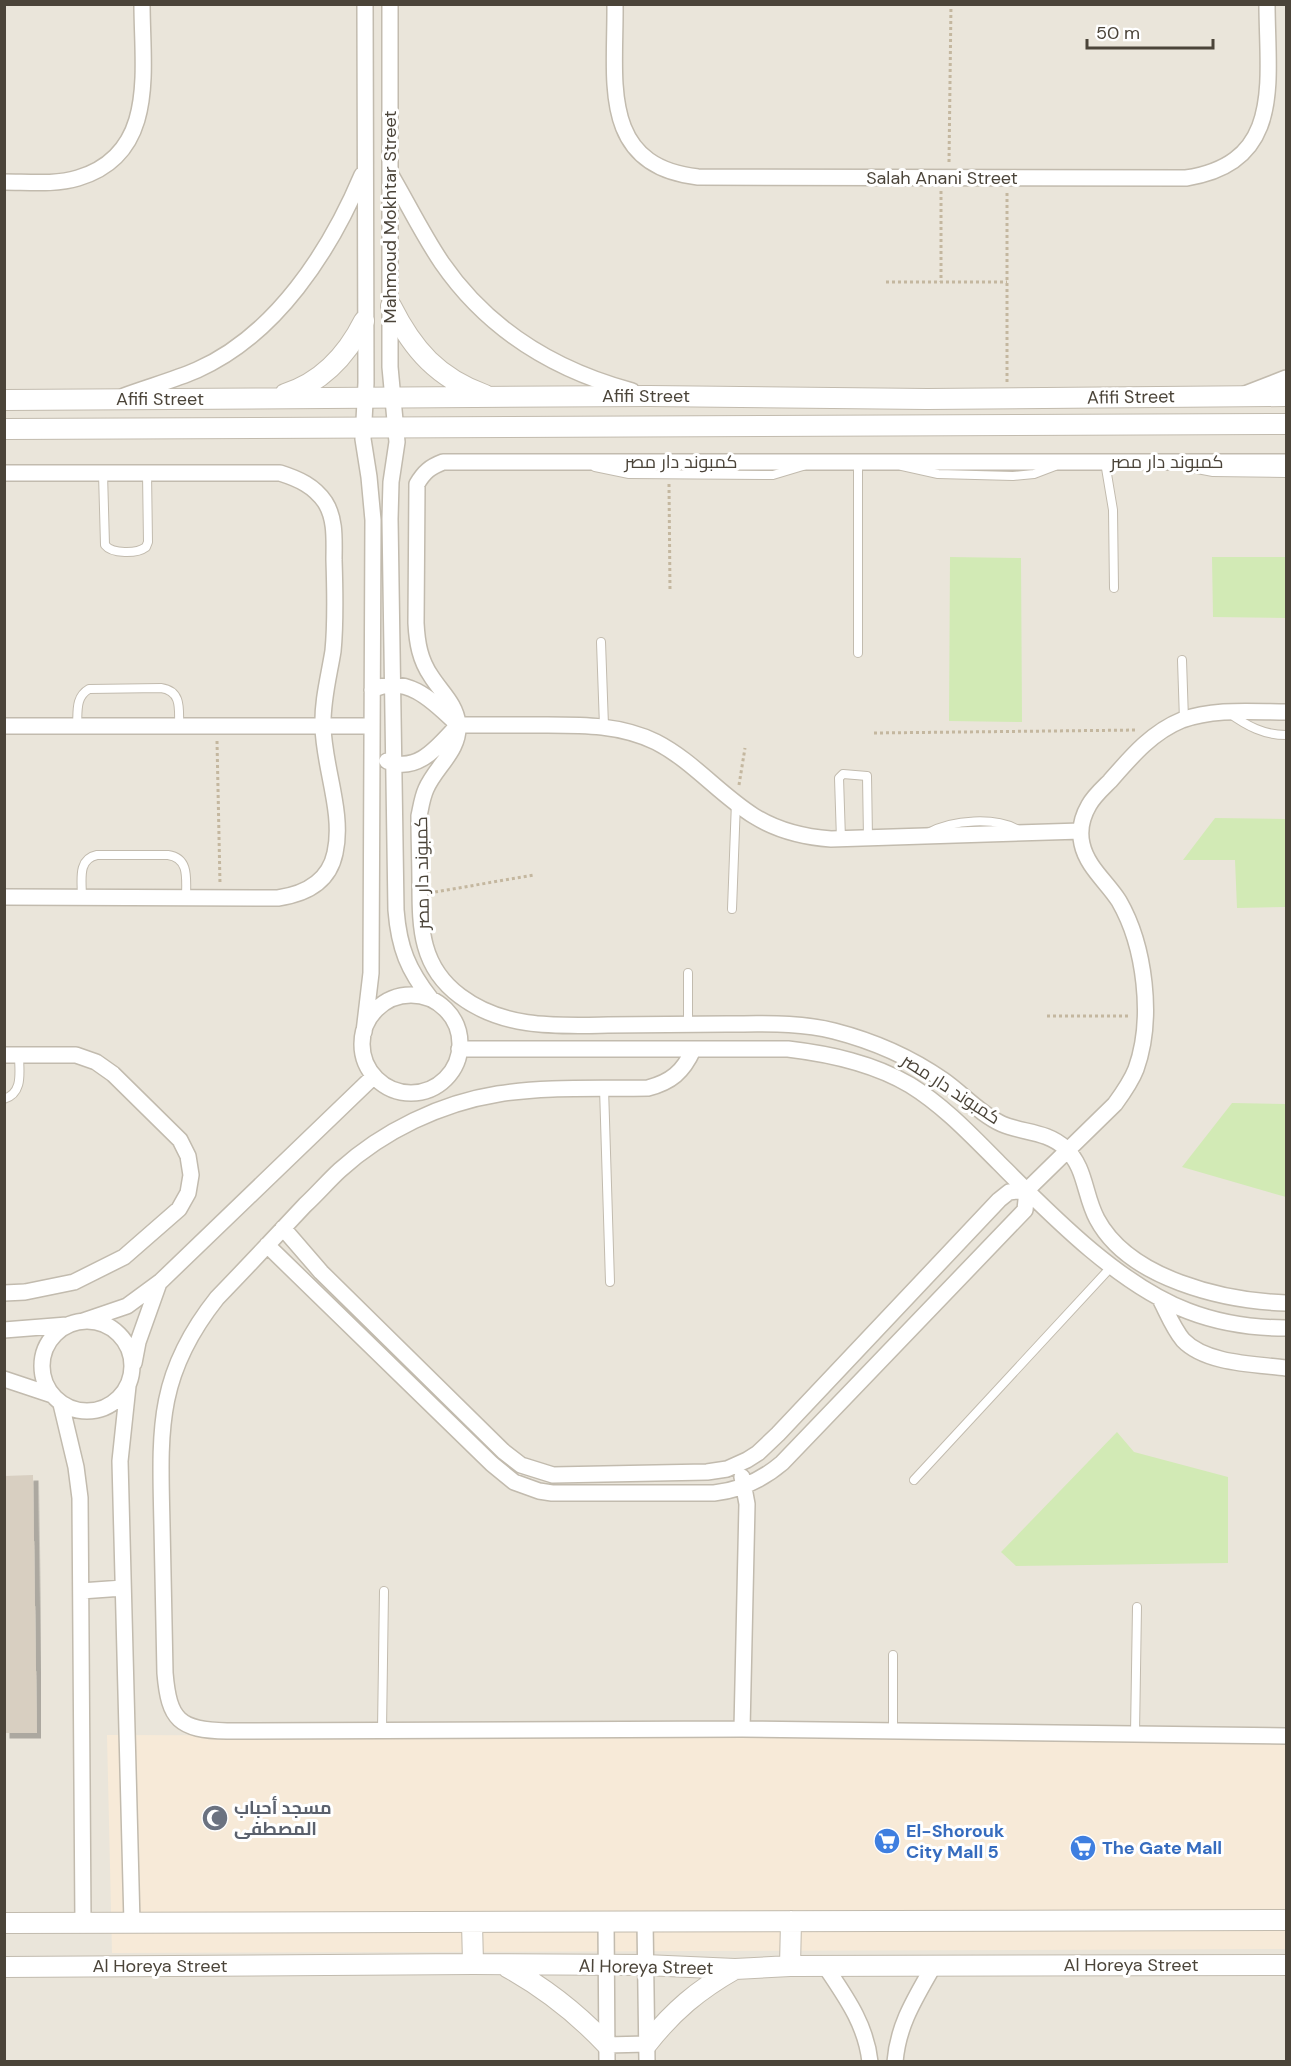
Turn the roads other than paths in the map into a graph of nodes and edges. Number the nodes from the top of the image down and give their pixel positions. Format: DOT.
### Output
graph roads {
  1 [pos="142,4"];
  2 [pos="365,4"];
  3 [pos="390,4"];
  4 [pos="615,4"];
  5 [pos="1267,4"];
  6 [pos="365,166"];
  7 [pos="390,173"];
  8 [pos="4,182"];
  9 [pos="391,306"];
  10 [pos="364,321"];
  11 [pos="1287,378"];
  12 [pos="650,396"];
  13 [pos="1239,396"];
  14 [pos="1287,396"];
  15 [pos="273,398"];
  16 [pos="365,398"];
  17 [pos="494,398"];
  18 [pos="113,399"];
  19 [pos="393,399"];
  20 [pos="927,399"];
  21 [pos="5,400"];
  22 [pos="1287,424"];
  23 [pos="928,426"];
  24 [pos="363,428"];
  25 [pos="4,429"];
  26 [pos="396,429"];
  27 [pos="580,462"];
  28 [pos="813,462"];
  29 [pos="858,462"];
  30 [pos="1105,462"];
  31 [pos="1170,462"];
  32 [pos="1287,462"];
  33 [pos="4,473"];
  34 [pos="103,473"];
  35 [pos="147,473"];
  36 [pos="1287,473"];
  37 [pos="1113,588"];
  38 [pos="601,642"];
  39 [pos="858,653"];
  40 [pos="1182,660"];
  41 [pos="393,684"];
  42 [pos="372,690"];
  43 [pos="1228,712"];
  44 [pos="1287,712"];
  45 [pos="1184,720"];
  46 [pos="4,726"];
  47 [pos="77,726"];
  48 [pos="179,726"];
  49 [pos="323,726"];
  50 [pos="372,726"];
  51 [pos="458,726"];
  52 [pos="604,726"];
  53 [pos="1287,735"];
  54 [pos="372,752"];
  55 [pos="394,764"];
  56 [pos="736,802"];
  57 [pos="1081,831"];
  58 [pos="868,838"];
  59 [pos="841,839"];
  60 [pos="4,897"];
  61 [pos="82,898"];
  62 [pos="186,898"];
  63 [pos="732,909"];
  64 [pos="688,972"];
  65 [pos="431,999"];
  66 [pos="688,1024"];
  67 [pos="363,1032"];
  68 [pos="459,1049"];
  69 [pos="693,1050"];
  70 [pos="12,1055"];
  71 [pos="374,1076"];
  72 [pos="604,1088"];
  73 [pos="4,1099"];
  74 [pos="1067,1149"];
  75 [pos="1027,1190"];
  76 [pos="283,1228"];
  77 [pos="267,1245"];
  78 [pos="1112,1266"];
  79 [pos="161,1281"];
  80 [pos="610,1282"];
  81 [pos="4,1293"];
  82 [pos="1160,1299"];
  83 [pos="1287,1303"];
  84 [pos="83,1321"];
  85 [pos="67,1325"];
  86 [pos="1287,1328"];
  87 [pos="4,1330"];
  88 [pos="1287,1368"];
  89 [pos="132,1370"];
  90 [pos="4,1379"];
  91 [pos="128,1386"];
  92 [pos="56,1399"];
  93 [pos="736,1466"];
  94 [pos="914,1480"];
  95 [pos="745,1487"];
  96 [pos="123,1588"];
  97 [pos="81,1591"];
  98 [pos="384,1591"];
  99 [pos="1137,1607"];
  100 [pos="893,1655"];
  101 [pos="742,1729"];
  102 [pos="382,1730"];
  103 [pos="893,1731"];
  104 [pos="1135,1734"];
  105 [pos="1287,1736"];
  106 [pos="1287,1920"];
  107 [pos="645,1921"];
  108 [pos="791,1921"];
  109 [pos="472,1922"];
  110 [pos="606,1922"];
  111 [pos="4,1923"];
  112 [pos="83,1923"];
  113 [pos="132,1923"];
  114 [pos="472,1964"];
  115 [pos="505,1965"];
  116 [pos="606,1965"];
  117 [pos="645,1965"];
  118 [pos="934,1965"];
  119 [pos="1287,1965"];
  120 [pos="790,1966"];
  121 [pos="825,1966"];
  122 [pos="4,1967"];
  123 [pos="735,1969"];
  124 [pos="607,2053"];
  125 [pos="647,2053"];
  126 [pos="870,2060"];
  127 [pos="896,2060"];
  1 -- 8 [label="street"];
  2 -- 6 [label="street, Mahmoud Mokhtar Street"];
  3 -- 7 [label="street, Mahmoud Mokhtar Street"];
  4 -- 5 [label="street, Salah Anani Street"];
  6 -- 10 [label="street, Mahmoud Mokhtar Street"];
  6 -- 18 [label="street"];
  7 -- 9 [label="street, Mahmoud Mokhtar Street"];
  7 -- 12 [label="street"];
  9 -- 17 [label="street"];
  9 -- 19 [label="street, Mahmoud Mokhtar Street"];
  10 -- 15 [label="street"];
  10 -- 16 [label="street, Mahmoud Mokhtar Street"];
  11 -- 13 [label="street"];
  12 -- 17 [label="street, Afifi Street"];
  12 -- 20 [label="street, Afifi Street"];
  13 -- 14 [label="street, Afifi Street"];
  13 -- 20 [label="street, Afifi Street"];
  15 -- 16 [label="street, Afifi Street"];
  15 -- 18 [label="street, Afifi Street"];
  16 -- 19 [label="street, Afifi Street"];
  16 -- 24 [label="street, Mahmoud Mokhtar Street"];
  17 -- 19 [label="street, Afifi Street"];
  18 -- 21 [label="street, Afifi Street"];
  19 -- 26 [label="street, Mahmoud Mokhtar Street"];
  20 -- 23 [label="street"];
  22 -- 23 [label="street, Afifi Street"];
  23 -- 26 [label="street, Afifi Street"];
  24 -- 25 [label="street, Afifi Street"];
  24 -- 26 [label="street, Afifi Street"];
  24 -- 42 [label="street, Mahmoud Mokhtar Street"];
  26 -- 41 [label="street, Mahmoud Mokhtar Street"];
  27 -- 28 [label="street, كمبوند دار مصر"];
  27 -- 28 [label="lane"];
  27 -- 51 [label="street, كمبوند دار مصر"];
  28 -- 29 [label="street, كمبوند دار مصر"];
  29 -- 30 [label="street, كمبوند دار مصر"];
  29 -- 39 [label="lane"];
  30 -- 31 [label="street, كمبوند دار مصر"];
  30 -- 37 [label="lane"];
  31 -- 32 [label="street, كمبوند دار مصر"];
  31 -- 36 [label="lane"];
  33 -- 34 [label="street"];
  34 -- 35 [label="street"];
  34 -- 35 [label="lane"];
  35 -- 49 [label="street"];
  38 -- 52 [label="lane"];
  40 -- 45 [label="lane"];
  41 -- 42 [label="street"];
  41 -- 51 [label="street"];
  41 -- 55 [label="street, Mahmoud Mokhtar Street"];
  42 -- 50 [label="street, Mahmoud Mokhtar Street"];
  43 -- 44 [label="street"];
  43 -- 45 [label="street"];
  43 -- 53 [label="lane"];
  45 -- 57 [label="street"];
  46 -- 47 [label="street"];
  47 -- 48 [label="street"];
  47 -- 48 [label="lane"];
  48 -- 49 [label="street"];
  49 -- 50 [label="street"];
  49 -- 62 [label="street"];
  50 -- 54 [label="street, Mahmoud Mokhtar Street"];
  51 -- 52 [label="street"];
  51 -- 55 [label="street"];
  51 -- 66 [label="street, كمبوند دار مصر"];
  52 -- 56 [label="street"];
  54 -- 55 [label="street"];
  54 -- 67 [label="street, Mahmoud Mokhtar Street"];
  55 -- 65 [label="street, Mahmoud Mokhtar Street"];
  56 -- 59 [label="street"];
  56 -- 63 [label="lane"];
  57 -- 58 [label="street"];
  57 -- 74 [label="street"];
  58 -- 59 [label="street"];
  58 -- 59 [label="lane"];
  60 -- 61 [label="street"];
  61 -- 62 [label="street"];
  61 -- 62 [label="lane"];
  64 -- 66 [label="lane"];
  65 -- 67 [label="street"];
  65 -- 68 [label="street"];
  66 -- 74 [label="street, كمبوند دار مصر"];
  67 -- 71 [label="street"];
  68 -- 69 [label="street"];
  68 -- 71 [label="street"];
  69 -- 72 [label="street"];
  69 -- 75 [label="street"];
  70 -- 73 [label="lane"];
  70 -- 81 [label="street"];
  71 -- 79 [label="street"];
  72 -- 76 [label="street"];
  72 -- 80 [label="lane"];
  74 -- 75 [label="street"];
  74 -- 83 [label="street"];
  75 -- 78 [label="street"];
  75 -- 93 [label="street"];
  75 -- 95 [label="street"];
  76 -- 77 [label="street"];
  76 -- 93 [label="street"];
  77 -- 95 [label="street"];
  77 -- 102 [label="street"];
  78 -- 82 [label="street"];
  78 -- 94 [label="lane"];
  79 -- 84 [label="street"];
  79 -- 89 [label="street"];
  82 -- 86 [label="street"];
  82 -- 88 [label="street"];
  84 -- 85 [label="street"];
  84 -- 89 [label="street"];
  85 -- 87 [label="street"];
  85 -- 92 [label="street"];
  89 -- 91 [label="street"];
  90 -- 92 [label="street"];
  91 -- 92 [label="street"];
  91 -- 96 [label="street"];
  92 -- 97 [label="street"];
  93 -- 95 [label="street"];
  95 -- 101 [label="street"];
  96 -- 97 [label="street"];
  96 -- 113 [label="street"];
  97 -- 112 [label="street"];
  98 -- 102 [label="lane"];
  99 -- 104 [label="lane"];
  100 -- 103 [label="lane"];
  101 -- 102 [label="street"];
  101 -- 103 [label="street"];
  103 -- 104 [label="street"];
  104 -- 105 [label="street"];
  106 -- 108 [label="street"];
  107 -- 108 [label="street"];
  107 -- 110 [label="street"];
  107 -- 117 [label="street"];
  108 -- 120 [label="street"];
  109 -- 110 [label="street"];
  109 -- 113 [label="street"];
  109 -- 114 [label="street"];
  110 -- 116 [label="street"];
  111 -- 112 [label="street"];
  112 -- 113 [label="street"];
  114 -- 115 [label="street, Al Horeya Street"];
  114 -- 122 [label="street, Al Horeya Street"];
  115 -- 116 [label="street, Al Horeya Street"];
  115 -- 124 [label="street"];
  116 -- 117 [label="street, Al Horeya Street"];
  116 -- 124 [label="street"];
  117 -- 123 [label="street, Al Horeya Street"];
  117 -- 125 [label="street"];
  118 -- 119 [label="street, Al Horeya Street"];
  118 -- 121 [label="street, Al Horeya Street"];
  118 -- 127 [label="street"];
  120 -- 121 [label="street, Al Horeya Street"];
  120 -- 123 [label="street, Al Horeya Street"];
  121 -- 126 [label="street"];
  123 -- 125 [label="street"];
  124 -- 125 [label="street"];
  126 -- 127 [label="street"];
}
